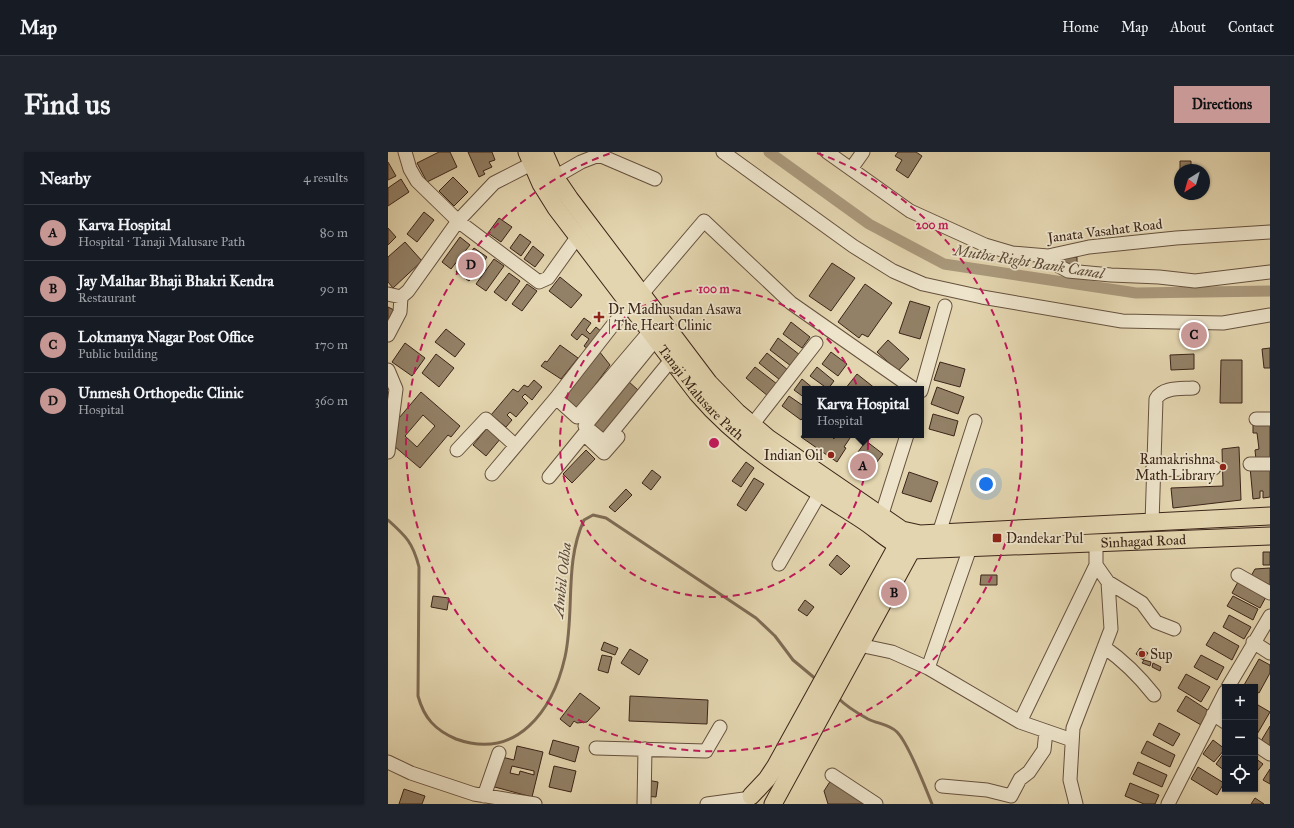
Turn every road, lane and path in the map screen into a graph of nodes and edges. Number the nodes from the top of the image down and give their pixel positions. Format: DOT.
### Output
graph roads {
  1 [pos="405,152"];
  2 [pos="723,152"];
  3 [pos="827,152"];
  4 [pos="863,152"];
  5 [pos="537,156"];
  6 [pos="851,169"];
  7 [pos="555,177"];
  8 [pos="655,179"];
  9 [pos="458,222"];
  10 [pos="1270,232"];
  11 [pos="578,236"];
  12 [pos="1048,256"];
  13 [pos="1270,272"];
  14 [pos="394,296"];
  15 [pos="636,299"];
  16 [pos="945,306"];
  17 [pos="1270,315"];
  18 [pos="388,335"];
  19 [pos="653,335"];
  20 [pos="816,343"];
  21 [pos="674,363"];
  22 [pos="388,370"];
  23 [pos="910,386"];
  24 [pos="922,386"];
  25 [pos="1193,388"];
  26 [pos="556,398"];
  27 [pos="1256,419"];
  28 [pos="1270,419"];
  29 [pos="975,421"];
  30 [pos="752,425"];
  31 [pos="905,438"];
  32 [pos="515,445"];
  33 [pos="457,450"];
  34 [pos="388,452"];
  35 [pos="786,460"];
  36 [pos="1250,464"];
  37 [pos="1270,464"];
  38 [pos="1214,468"];
  39 [pos="1152,470"];
  40 [pos="492,474"];
  41 [pos="549,477"];
  42 [pos="820,493"];
  43 [pos="1270,516"];
  44 [pos="881,517"];
  45 [pos="1152,523"];
  46 [pos="1112,524"];
  47 [pos="939,533"];
  48 [pos="1270,536"];
  49 [pos="907,538"];
  50 [pos="1114,542"];
  51 [pos="1096,543"];
  52 [pos="970,548"];
  53 [pos="780,564"];
  54 [pos="1096,565"];
  55 [pos="1238,575"];
  56 [pos="1108,582"];
  57 [pos="1270,593"];
  58 [pos="1270,616"];
  59 [pos="1174,629"];
  60 [pos="1253,642"];
  61 [pos="859,645"];
  62 [pos="1104,647"];
  63 [pos="1270,653"];
  64 [pos="928,668"];
  65 [pos="832,678"];
  66 [pos="1230,684"];
  67 [pos="1154,695"];
  68 [pos="1222,698"];
  69 [pos="1213,714"];
  70 [pos="1222,720"];
  71 [pos="1020,722"];
  72 [pos="720,727"];
  73 [pos="1046,731"];
  74 [pos="1072,740"];
  75 [pos="1258,746"];
  76 [pos="596,748"];
  77 [pos="646,749"];
  78 [pos="499,753"];
  79 [pos="1270,754"];
  80 [pos="388,763"];
  81 [pos="782,771"];
  82 [pos="832,775"];
  83 [pos="942,786"];
  84 [pos="484,796"];
  85 [pos="745,800"];
  86 [pos="1012,800"];
  87 [pos="535,804"];
  88 [pos="644,804"];
  89 [pos="707,804"];
  90 [pos="768,804"];
  91 [pos="773,804"];
  92 [pos="876,804"];
  93 [pos="1076,804"];
  94 [pos="1168,804"];
  1 -- 9 [label="street"];
  2 -- 17 [label="street"];
  3 -- 6 [label="street, Janata Vasahat Road"];
  4 -- 6 [label="street"];
  5 -- 7 [label="main road, Tanaji Malusare Path"];
  5 -- 9 [label="street"];
  5 -- 11 [label="main road, Tanaji Malusare Path"];
  6 -- 12 [label="street, Janata Vasahat Road"];
  7 -- 8 [label="street"];
  7 -- 15 [label="main road, Tanaji Malusare Path"];
  9 -- 11 [label="street"];
  9 -- 14 [label="street"];
  10 -- 12 [label="street, Janata Vasahat Road"];
  11 -- 15 [label="main road, Tanaji Malusare Path"];
  12 -- 13 [label="street"];
  14 -- 18 [label="street"];
  15 -- 19 [label="main road, Tanaji Malusare Path"];
  15 -- 23 [label="street"];
  15 -- 26 [label="street"];
  15 -- 30 [label="main road, Tanaji Malusare Path"];
  16 -- 24 [label="street"];
  19 -- 21 [label="main road, Tanaji Malusare Path"];
  19 -- 21 [label="street"];
  19 -- 26 [label="street"];
  20 -- 30 [label="street"];
  21 -- 35 [label="main road, Tanaji Malusare Path"];
  21 -- 41 [label="street"];
  22 -- 34 [label="street"];
  25 -- 39 [label="street"];
  26 -- 32 [label="street"];
  27 -- 28 [label="street"];
  29 -- 47 [label="street"];
  30 -- 35 [label="main road, Tanaji Malusare Path"];
  31 -- 44 [label="street"];
  32 -- 33 [label="street"];
  32 -- 40 [label="street"];
  35 -- 42 [label="main road, Tanaji Malusare Path"];
  35 -- 44 [label="main road, Tanaji Malusare Path"];
  36 -- 37 [label="street"];
  38 -- 39 [label="street"];
  39 -- 45 [label="street"];
  42 -- 49 [label="main road, Tanaji Malusare Path"];
  42 -- 53 [label="street"];
  43 -- 45 [label="main road, Sinhagad Road"];
  44 -- 49 [label="main road, Tanaji Malusare Path"];
  45 -- 46 [label="main road, Sinhagad Road"];
  46 -- 47 [label="main road, Sinhagad Road"];
  46 -- 50 [label="main road"];
  47 -- 49 [label="main road, Sinhagad Road"];
  48 -- 50 [label="main road, Sinhagad Road"];
  49 -- 52 [label="main road, Sinhagad Road"];
  49 -- 61 [label="main road"];
  49 -- 65 [label="main road"];
  50 -- 51 [label="main road, Sinhagad Road"];
  51 -- 52 [label="main road, Sinhagad Road"];
  51 -- 54 [label="street"];
  52 -- 64 [label="street"];
  54 -- 56 [label="street"];
  54 -- 71 [label="street"];
  55 -- 57 [label="street"];
  56 -- 59 [label="street"];
  56 -- 62 [label="street"];
  58 -- 60 [label="street"];
  60 -- 63 [label="street"];
  60 -- 66 [label="street"];
  61 -- 64 [label="street"];
  61 -- 65 [label="main road"];
  62 -- 67 [label="street"];
  62 -- 74 [label="street"];
  64 -- 71 [label="street"];
  65 -- 81 [label="main road"];
  68 -- 69 [label="street"];
  69 -- 70 [label="street"];
  69 -- 94 [label="street"];
  71 -- 73 [label="street"];
  72 -- 77 [label="street"];
  73 -- 74 [label="street"];
  73 -- 86 [label="street"];
  74 -- 93 [label="street"];
  75 -- 79 [label="street"];
  76 -- 77 [label="street"];
  77 -- 88 [label="street"];
  78 -- 84 [label="street"];
  80 -- 84 [label="street"];
  81 -- 85 [label="main road"];
  81 -- 91 [label="main road"];
  82 -- 92 [label="street"];
  83 -- 86 [label="street"];
  84 -- 87 [label="street"];
  85 -- 89 [label="street"];
  85 -- 90 [label="main road"];
}
